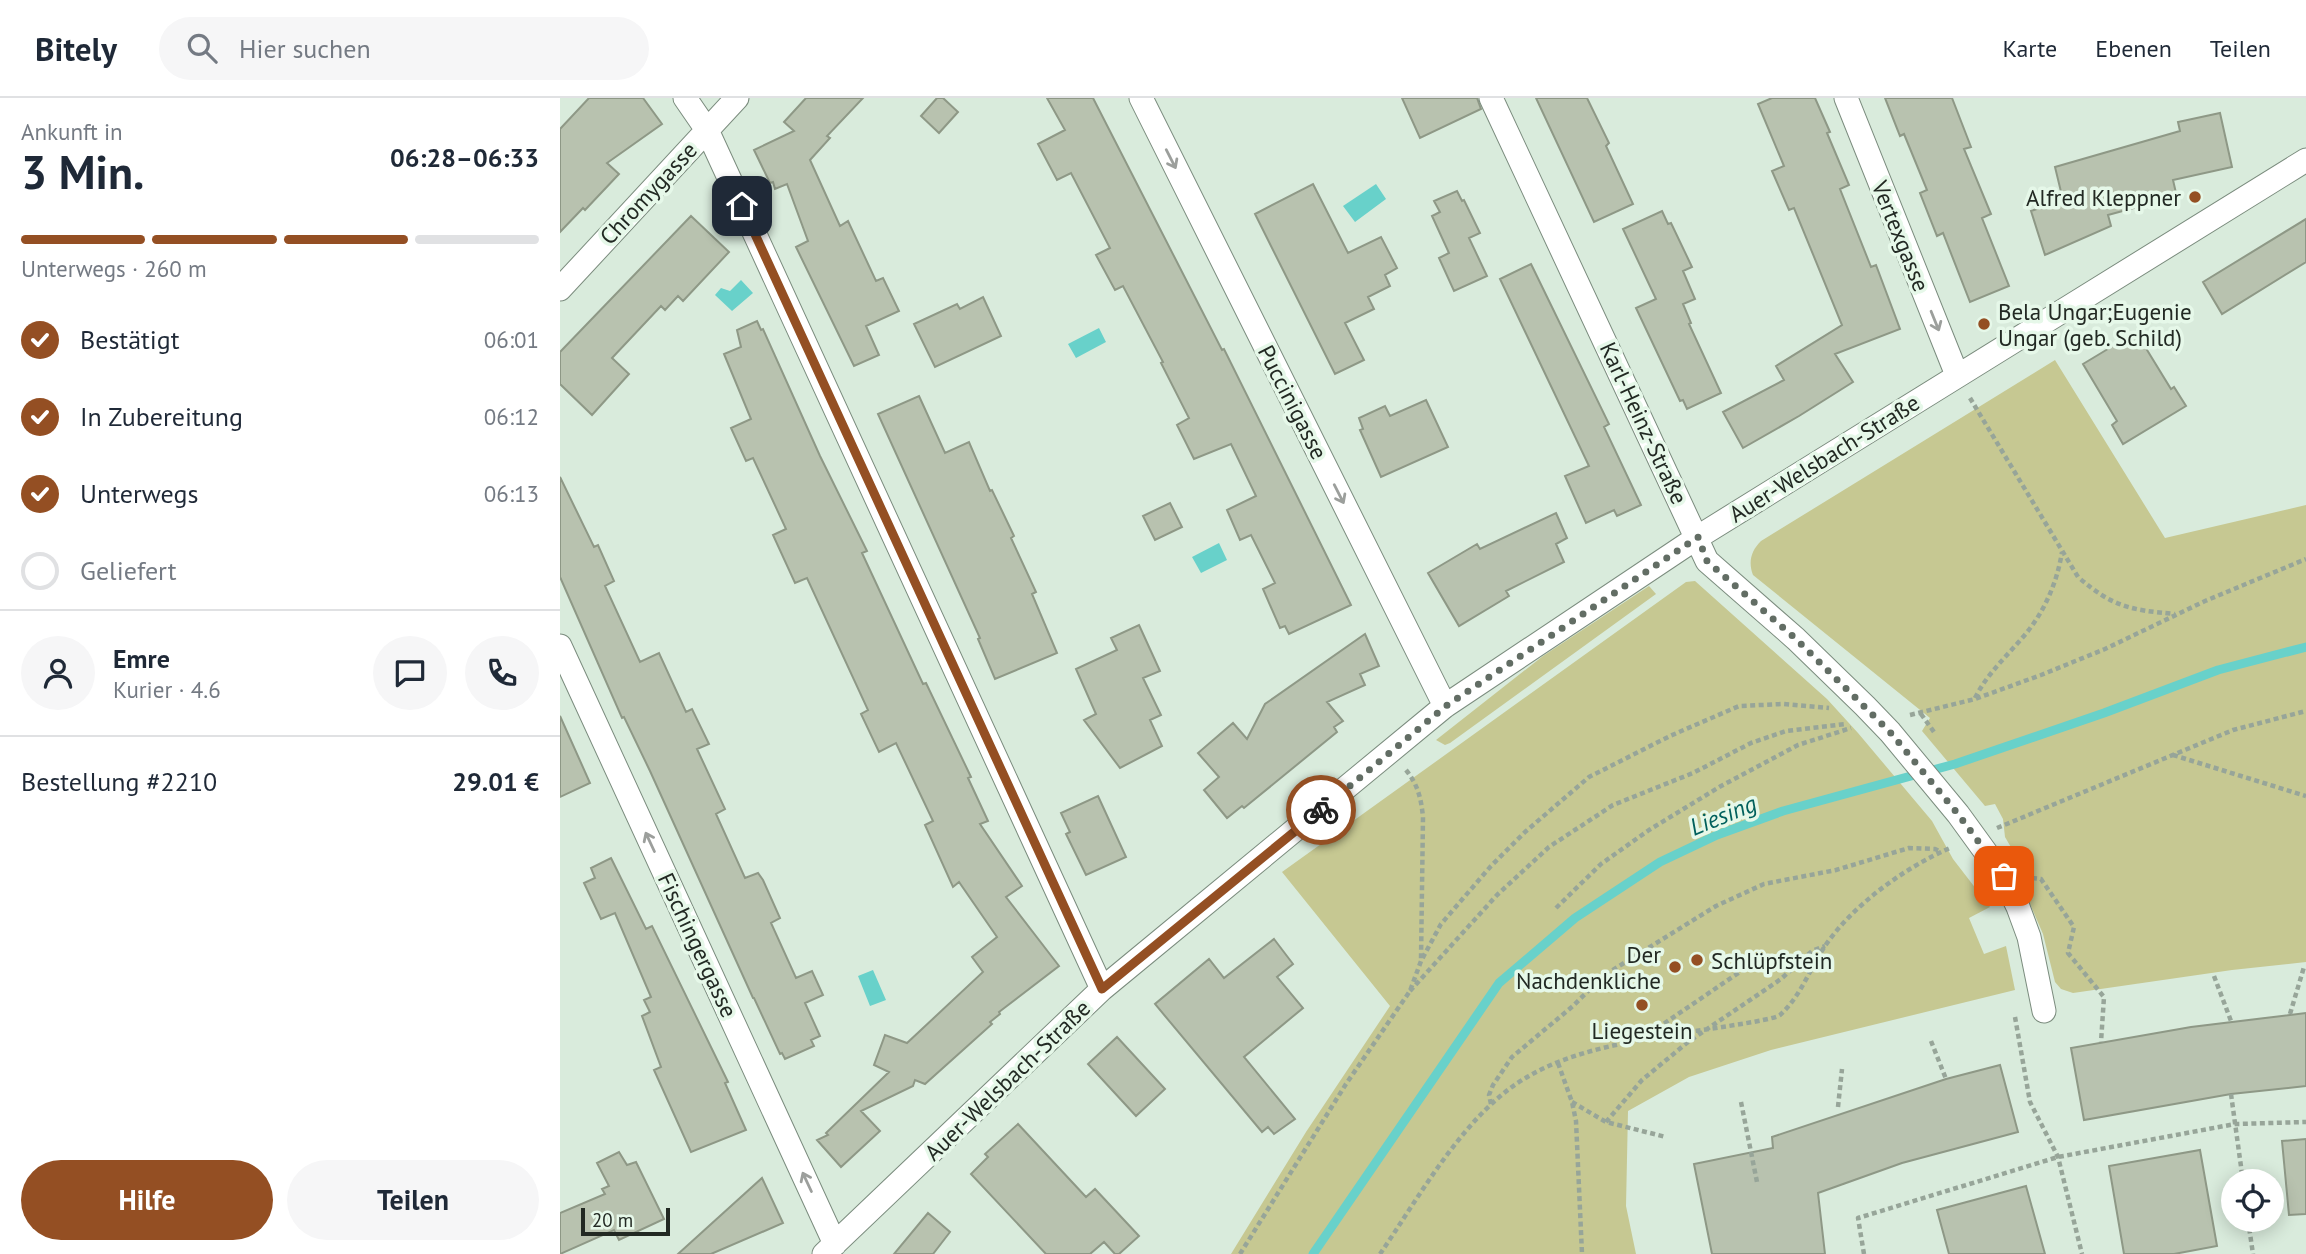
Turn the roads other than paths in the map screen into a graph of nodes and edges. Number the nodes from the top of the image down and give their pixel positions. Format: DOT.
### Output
graph roads {
  1 [pos="685,98"];
  2 [pos="737,98"];
  3 [pos="1140,98"];
  4 [pos="1491,98"];
  5 [pos="1846,98"];
  6 [pos="707,130"];
  7 [pos="2306,160"];
  8 [pos="560,289"];
  9 [pos="1957,375"];
  10 [pos="1698,537"];
  11 [pos="560,646"];
  12 [pos="1446,706"];
  13 [pos="1102,989"];
  14 [pos="2044,1011"];
  15 [pos="829,1249"];
  1 -- 6 [label="street"];
  2 -- 6 [label="street, Chromygasse"];
  3 -- 12 [label="street, Puccinigasse, one-way"];
  4 -- 10 [label="street, Karl-Heinz-Straße"];
  5 -- 9 [label="street, Vertexgasse, one-way"];
  6 -- 8 [label="street, Chromygasse"];
  6 -- 13 [label="street"];
  7 -- 9 [label="street, Auer-Welsbach-Straße"];
  9 -- 10 [label="street, Auer-Welsbach-Straße"];
  10 -- 12 [label="street, Auer-Welsbach-Straße"];
  10 -- 14 [label="street, Karl-Heinz-Straße"];
  15 -- 11 [label="street, Fischingergasse, one-way"];
  12 -- 13 [label="street, Auer-Welsbach-Straße"];
  13 -- 15 [label="street, Auer-Welsbach-Straße"];
}
